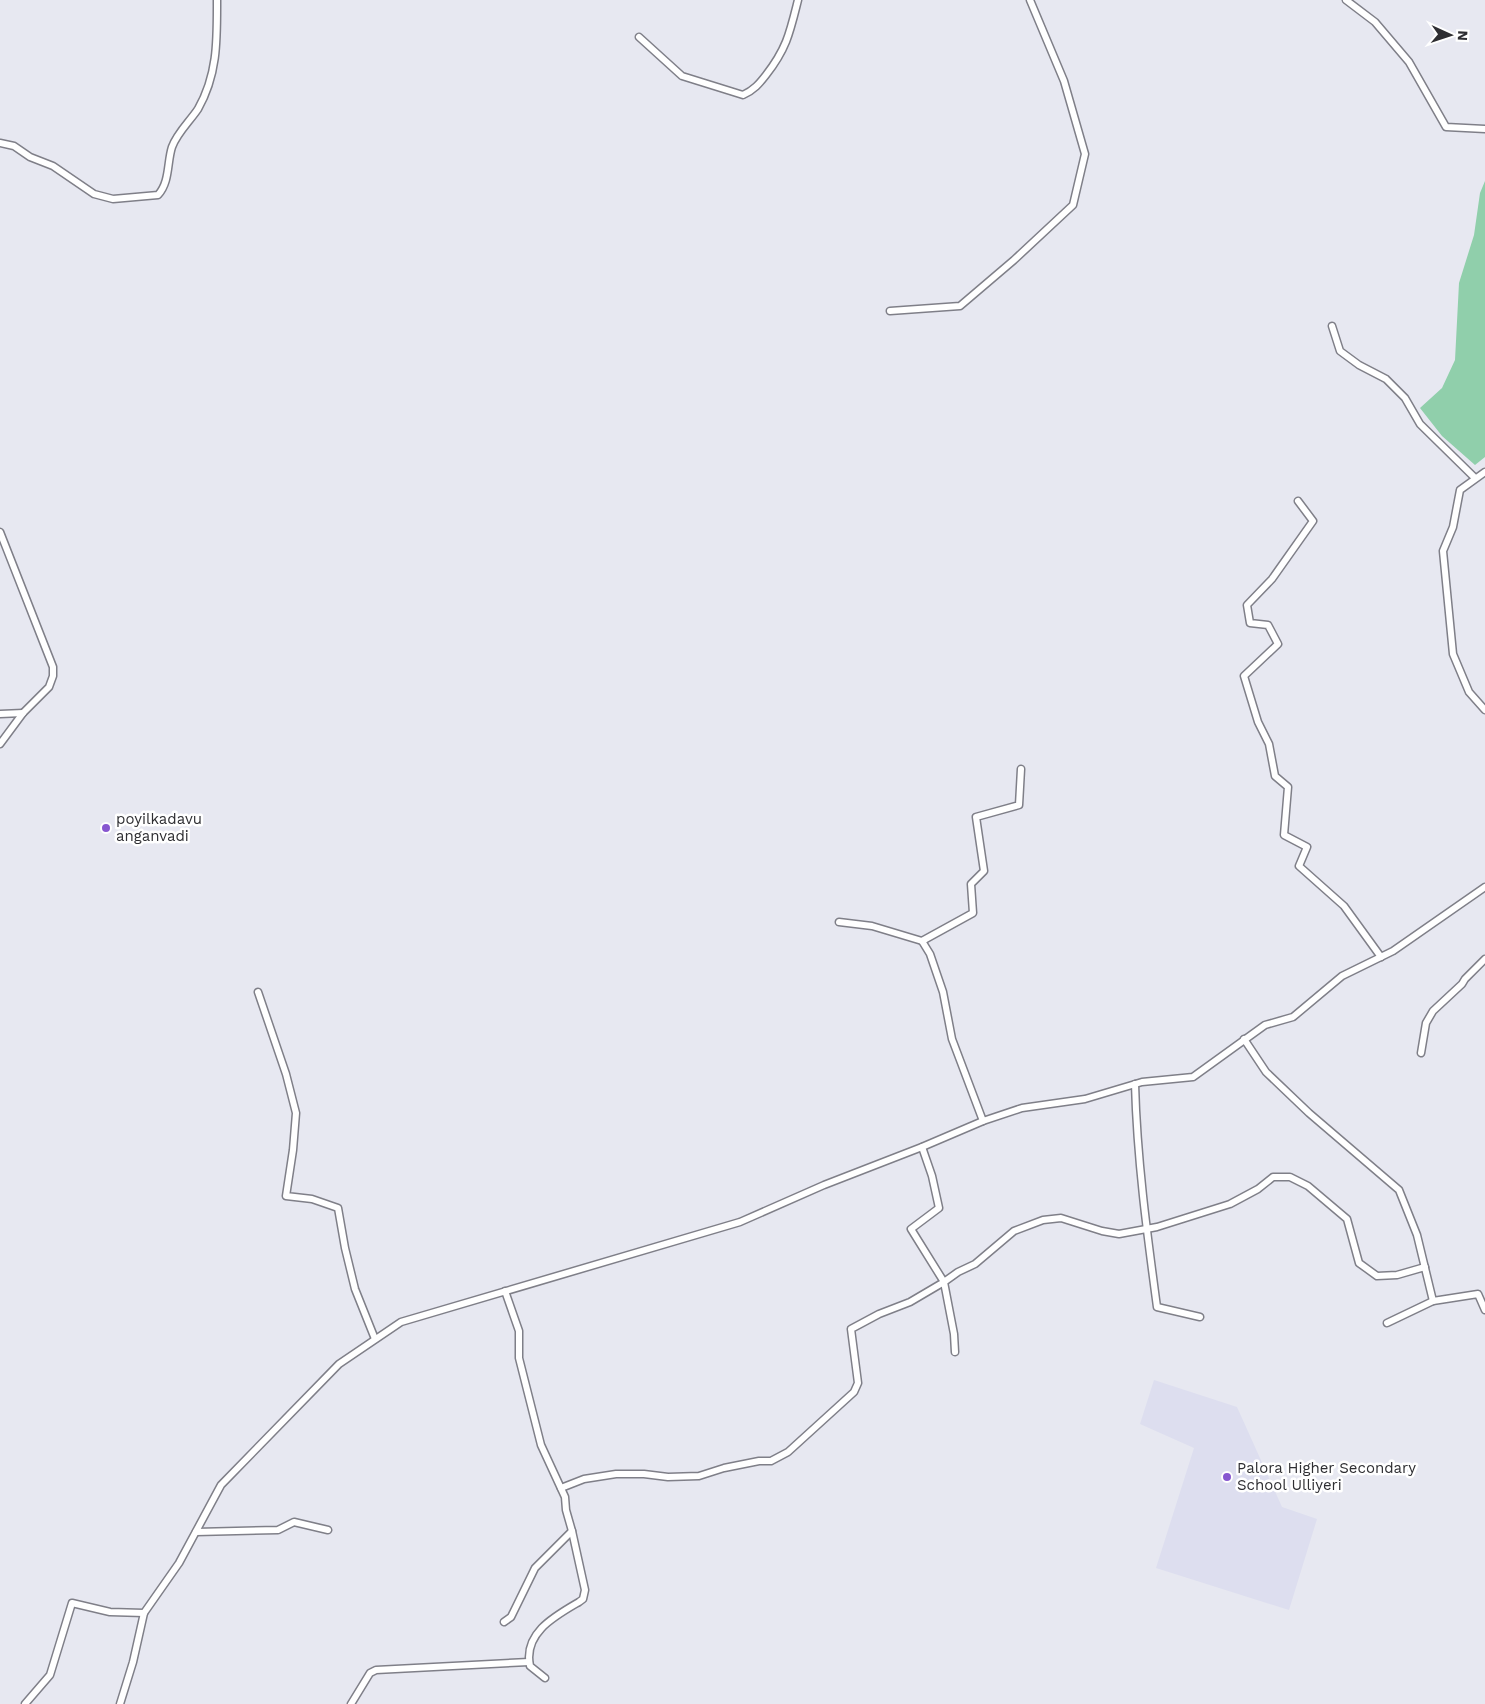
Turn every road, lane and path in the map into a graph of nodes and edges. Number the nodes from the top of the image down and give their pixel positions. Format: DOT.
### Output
graph roads {
  1 [pos="217,0"];
  2 [pos="798,0"];
  3 [pos="1030,0"];
  4 [pos="1346,0"];
  5 [pos="639,38"];
  6 [pos="1485,129"];
  7 [pos="0,143"];
  8 [pos="890,311"];
  9 [pos="1332,326"];
  10 [pos="1485,472"];
  11 [pos="1475,478"];
  12 [pos="1298,501"];
  13 [pos="0,532"];
  14 [pos="1485,710"];
  15 [pos="23,713"];
  16 [pos="0,714"];
  17 [pos="0,744"];
  18 [pos="1021,769"];
  19 [pos="1485,887"];
  20 [pos="839,922"];
  21 [pos="922,941"];
  22 [pos="1381,957"];
  23 [pos="1485,959"];
  24 [pos="258,992"];
  25 [pos="1244,1039"];
  26 [pos="1421,1053"];
  27 [pos="1135,1084"];
  28 [pos="983,1121"];
  29 [pos="922,1147"];
  30 [pos="1147,1229"];
  31 [pos="1425,1267"];
  32 [pos="944,1282"];
  33 [pos="505,1290"];
  34 [pos="1433,1301"];
  35 [pos="1485,1310"];
  36 [pos="1200,1317"];
  37 [pos="1387,1323"];
  38 [pos="375,1339"];
  39 [pos="955,1352"];
  40 [pos="561,1488"];
  41 [pos="328,1530"];
  42 [pos="572,1531"];
  43 [pos="196,1532"];
  44 [pos="144,1613"];
  45 [pos="504,1622"];
  46 [pos="529,1662"];
  47 [pos="545,1678"];
  48 [pos="25,1704"];
  49 [pos="120,1704"];
  50 [pos="352,1704"];
  1 -- 7 [label="street"];
  2 -- 5 [label="street"];
  3 -- 8 [label="street"];
  4 -- 6 [label="street"];
  9 -- 11 [label="street"];
  10 -- 11 [label="street"];
  11 -- 14 [label="street"];
  12 -- 22 [label="street"];
  13 -- 15 [label="street"];
  15 -- 16 [label="street"];
  15 -- 17 [label="street"];
  18 -- 21 [label="street"];
  19 -- 22 [label="street"];
  20 -- 21 [label="street"];
  21 -- 28 [label="street"];
  22 -- 25 [label="street"];
  23 -- 26 [label="street"];
  24 -- 38 [label="street"];
  25 -- 27 [label="street"];
  25 -- 31 [label="street"];
  27 -- 28 [label="street"];
  27 -- 30 [label="street"];
  28 -- 29 [label="street"];
  29 -- 32 [label="street"];
  29 -- 33 [label="street"];
  30 -- 31 [label="street"];
  30 -- 32 [label="street"];
  30 -- 36 [label="street"];
  31 -- 34 [label="street"];
  32 -- 39 [label="street"];
  32 -- 40 [label="street"];
  33 -- 38 [label="street"];
  33 -- 40 [label="street"];
  34 -- 35 [label="street"];
  34 -- 37 [label="street"];
  38 -- 43 [label="street"];
  40 -- 42 [label="street"];
  41 -- 43 [label="street"];
  42 -- 45 [label="street"];
  42 -- 46 [label="street"];
  43 -- 44 [label="street"];
  44 -- 48 [label="street"];
  44 -- 49 [label="street"];
  46 -- 47 [label="street"];
  46 -- 50 [label="street"];
}
